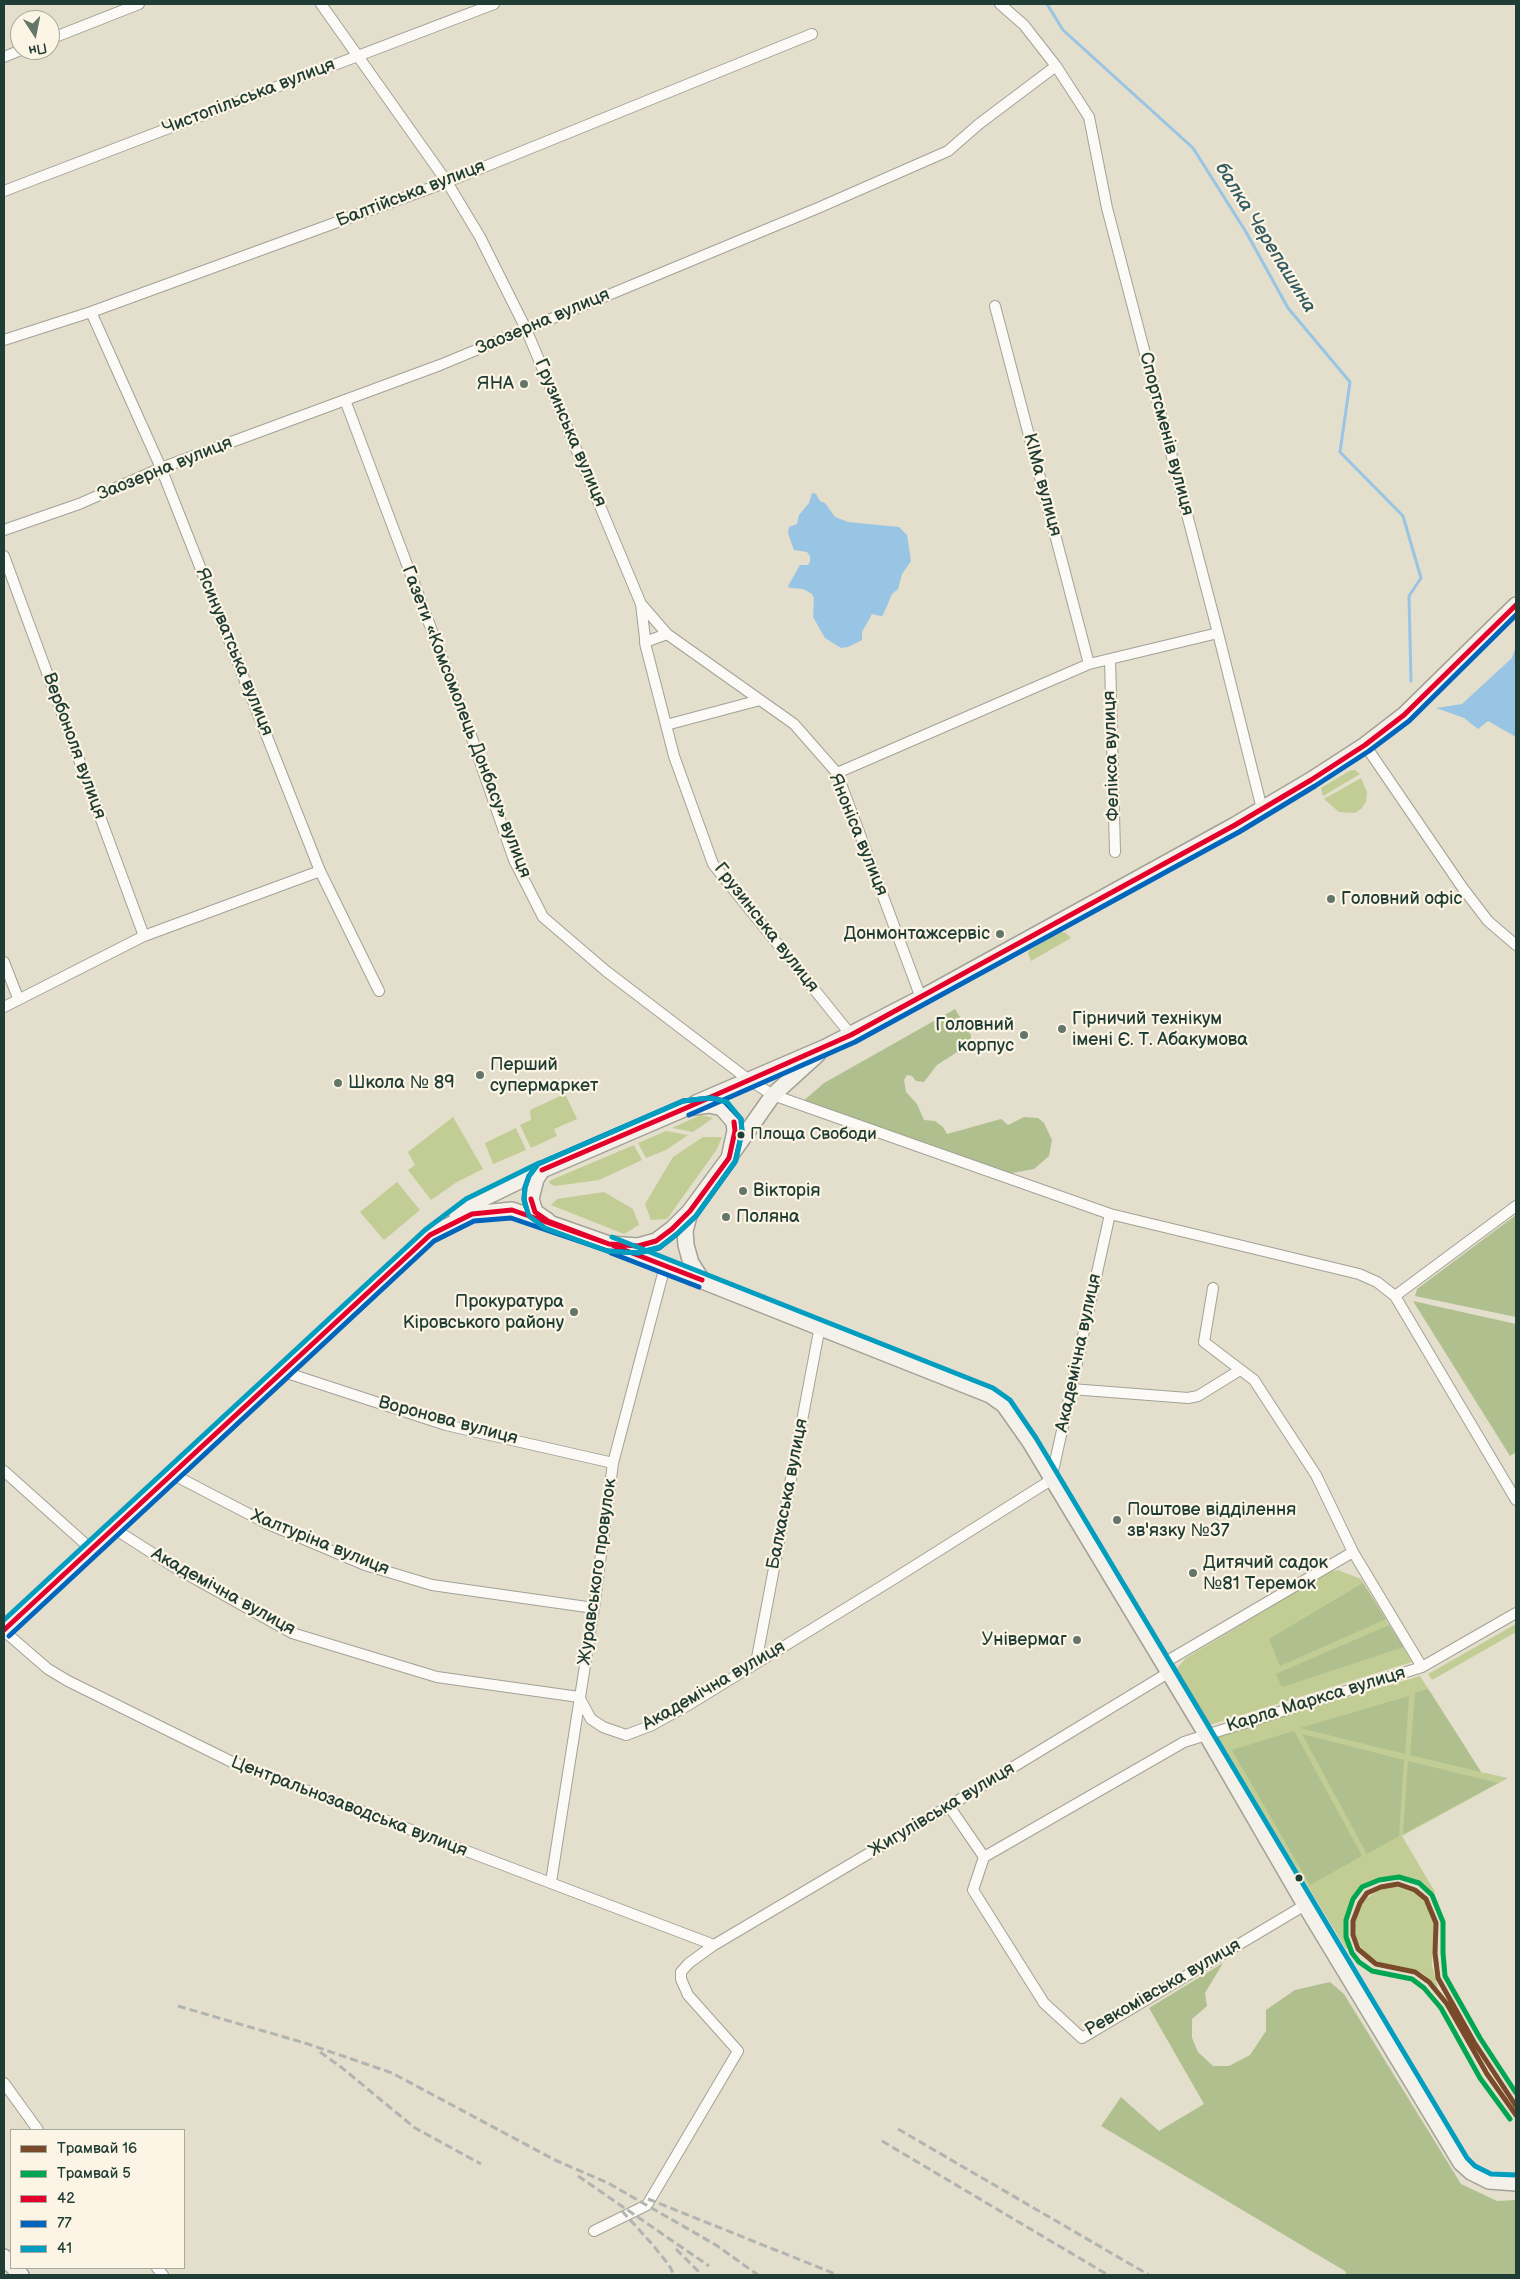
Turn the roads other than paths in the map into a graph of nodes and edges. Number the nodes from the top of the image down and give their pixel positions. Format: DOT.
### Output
graph roads {
  1 [pos="139,4"];
  2 [pos="321,4"];
  3 [pos="494,4"];
  4 [pos="1000,4"];
  5 [pos="812,34"];
  6 [pos="60,35"];
  7 [pos="358,55"];
  8 [pos="1056,66"];
  9 [pos="447,182"];
  10 [pos="4,191"];
  11 [pos="994,306"];
  12 [pos="92,312"];
  13 [pos="526,329"];
  14 [pos="4,340"];
  15 [pos="345,400"];
  16 [pos="161,468"];
  17 [pos="4,530"];
  18 [pos="4,556"];
  19 [pos="641,604"];
  20 [pos="1516,605"];
  21 [pos="1218,633"];
  22 [pos="667,634"];
  23 [pos="646,644"];
  24 [pos="1110,659"];
  25 [pos="1090,664"];
  26 [pos="760,700"];
  27 [pos="666,725"];
  28 [pos="1365,745"];
  29 [pos="674,756"];
  30 [pos="837,773"];
  31 [pos="1262,810"];
  32 [pos="1115,852"];
  33 [pos="320,871"];
  34 [pos="144,936"];
  35 [pos="1516,945"];
  36 [pos="4,962"];
  37 [pos="379,991"];
  38 [pos="18,998"];
  39 [pos="921,998"];
  40 [pos="4,1007"];
  41 [pos="851,1034"];
  42 [pos="826,1046"];
  43 [pos="749,1080"];
  44 [pos="773,1095"];
  45 [pos="686,1108"];
  46 [pos="728,1158"];
  47 [pos="542,1170"];
  48 [pos="1516,1206"];
  49 [pos="690,1212"];
  50 [pos="1110,1214"];
  51 [pos="548,1221"];
  52 [pos="430,1235"];
  53 [pos="609,1244"];
  54 [pos="665,1266"];
  55 [pos="702,1280"];
  56 [pos="1213,1288"];
  57 [pos="1395,1296"];
  58 [pos="820,1326"];
  59 [pos="1240,1370"];
  60 [pos="284,1372"];
  61 [pos="1071,1389"];
  62 [pos="613,1462"];
  63 [pos="4,1471"];
  64 [pos="172,1474"];
  65 [pos="1051,1480"];
  66 [pos="1516,1500"];
  67 [pos="113,1528"];
  68 [pos="91,1549"];
  69 [pos="1352,1552"];
  70 [pos="594,1608"];
  71 [pos="1516,1613"];
  72 [pos="4,1631"];
  73 [pos="756,1663"];
  74 [pos="1422,1667"];
  75 [pos="1165,1669"];
  76 [pos="579,1697"];
  77 [pos="1206,1734"];
  78 [pos="950,1806"];
  79 [pos="984,1857"];
  80 [pos="551,1882"];
  81 [pos="1305,1905"];
  82 [pos="714,1945"];
  83 [pos="4,2083"];
  84 [pos="37,2129"];
  85 [pos="1516,2183"];
  86 [pos="594,2231"];
  1 -- 6 [label="street"];
  2 -- 7 [label="street, Грузинська вулиця"];
  3 -- 7 [label="street, Чистопільська вулиця"];
  4 -- 8 [label="street, Спортсменів вулиця"];
  5 -- 9 [label="street, Балтійська вулиця"];
  7 -- 9 [label="street, Грузинська вулиця"];
  7 -- 10 [label="street, Чистопільська вулиця"];
  8 -- 13 [label="street, Заозерна вулиця"];
  8 -- 21 [label="street, Спортсменів вулиця"];
  9 -- 12 [label="street, Балтійська вулиця"];
  9 -- 13 [label="street, Грузинська вулиця"];
  11 -- 25 [label="street, КІМа вулиця"];
  12 -- 14 [label="street, Балтійська вулиця"];
  12 -- 16 [label="street, Ясинуватська вулиця"];
  13 -- 15 [label="street, Заозерна вулиця"];
  13 -- 19 [label="street, Грузинська вулиця"];
  15 -- 16 [label="street, Заозерна вулиця"];
  15 -- 43 [label="street, Газети «Комсомолець Донбасу» вулиця"];
  16 -- 17 [label="street, Заозерна вулиця"];
  16 -- 33 [label="street, Ясинуватська вулиця"];
  18 -- 34 [label="street, Вербоноля вулиця"];
  19 -- 22 [label="street, Яноніса вулиця"];
  19 -- 23 [label="street, Грузинська вулиця"];
  20 -- 28 [label="main road"];
  21 -- 24 [label="street"];
  21 -- 31 [label="street, Спортсменів вулиця"];
  22 -- 23 [label="street"];
  22 -- 26 [label="street, Яноніса вулиця"];
  23 -- 27 [label="street, Грузинська вулиця"];
  23 -- 29 [label="street, Грузинська вулиця"];
  24 -- 25 [label="street"];
  24 -- 32 [label="street, Фелікса вулиця"];
  25 -- 30 [label="street"];
  26 -- 27 [label="street"];
  26 -- 30 [label="street, Яноніса вулиця"];
  27 -- 29 [label="street, Грузинська вулиця"];
  28 -- 31 [label="main road"];
  28 -- 35 [label="street"];
  29 -- 41 [label="street, Грузинська вулиця"];
  30 -- 39 [label="street, Яноніса вулиця"];
  31 -- 39 [label="main road"];
  33 -- 34 [label="street"];
  33 -- 37 [label="street, Ясинуватська вулиця"];
  34 -- 38 [label="street"];
  36 -- 38 [label="street"];
  38 -- 40 [label="street"];
  39 -- 41 [label="main road"];
  41 -- 42 [label="main road"];
  42 -- 43 [label="main road"];
  42 -- 44 [label="main road"];
  43 -- 44 [label="street, Газети «Комсомолець Донбасу» вулиця"];
  43 -- 45 [label="main road"];
  44 -- 46 [label="main road"];
  44 -- 50 [label="street, Газети «Комсомолець Донбасу» вулиця"];
  45 -- 46 [label="main road"];
  45 -- 47 [label="main road"];
  46 -- 49 [label="main road"];
  47 -- 51 [label="main road"];
  47 -- 52 [label="main road"];
  48 -- 57 [label="street"];
  49 -- 53 [label="main road"];
  49 -- 55 [label="main road"];
  50 -- 57 [label="street, Газети «Комсомолець Донбасу» вулиця"];
  50 -- 61 [label="street, Академічна вулиця"];
  51 -- 52 [label="main road"];
  51 -- 53 [label="main road"];
  52 -- 60 [label="main road"];
  53 -- 54 [label="main road"];
  54 -- 55 [label="main road"];
  54 -- 62 [label="street, Журавського провулок"];
  55 -- 58 [label="main road"];
  56 -- 59 [label="street"];
  57 -- 66 [label="street, Газети «Комсомолець Донбасу» вулиця"];
  58 -- 65 [label="main road"];
  58 -- 73 [label="street, Балхаська вулиця"];
  59 -- 61 [label="street"];
  59 -- 69 [label="street"];
  60 -- 62 [label="street, Воронова вулиця"];
  60 -- 64 [label="main road"];
  61 -- 65 [label="street, Академічна вулиця"];
  62 -- 70 [label="street, Журавського провулок"];
  63 -- 68 [label="street"];
  64 -- 67 [label="main road"];
  64 -- 70 [label="street, Халтуріна вулиця"];
  65 -- 73 [label="street, Академічна вулиця"];
  65 -- 75 [label="main road"];
  67 -- 68 [label="main road"];
  67 -- 76 [label="street, Академічна вулиця"];
  68 -- 72 [label="main road"];
  69 -- 74 [label="street"];
  69 -- 75 [label="street, Жигулівська вулиця"];
  70 -- 76 [label="street, Журавського провулок"];
  71 -- 74 [label="street, Карла Маркса вулиця"];
  72 -- 80 [label="street, Центральнозаводська вулиця"];
  73 -- 76 [label="street, Академічна вулиця"];
  74 -- 77 [label="street, Карла Маркса вулиця"];
  75 -- 77 [label="main road"];
  75 -- 78 [label="street, Жигулівська вулиця"];
  76 -- 80 [label="street, Журавського провулок"];
  77 -- 79 [label="street, Карла Маркса вулиця"];
  77 -- 81 [label="main road"];
  78 -- 79 [label="street"];
  78 -- 82 [label="street, Жигулівська вулиця"];
  79 -- 81 [label="street, Ревкомівська вулиця"];
  80 -- 82 [label="street, Центральнозаводська вулиця"];
  81 -- 85 [label="main road"];
  82 -- 86 [label="street, Жигулівська вулиця"];
  83 -- 84 [label="street"];
}
